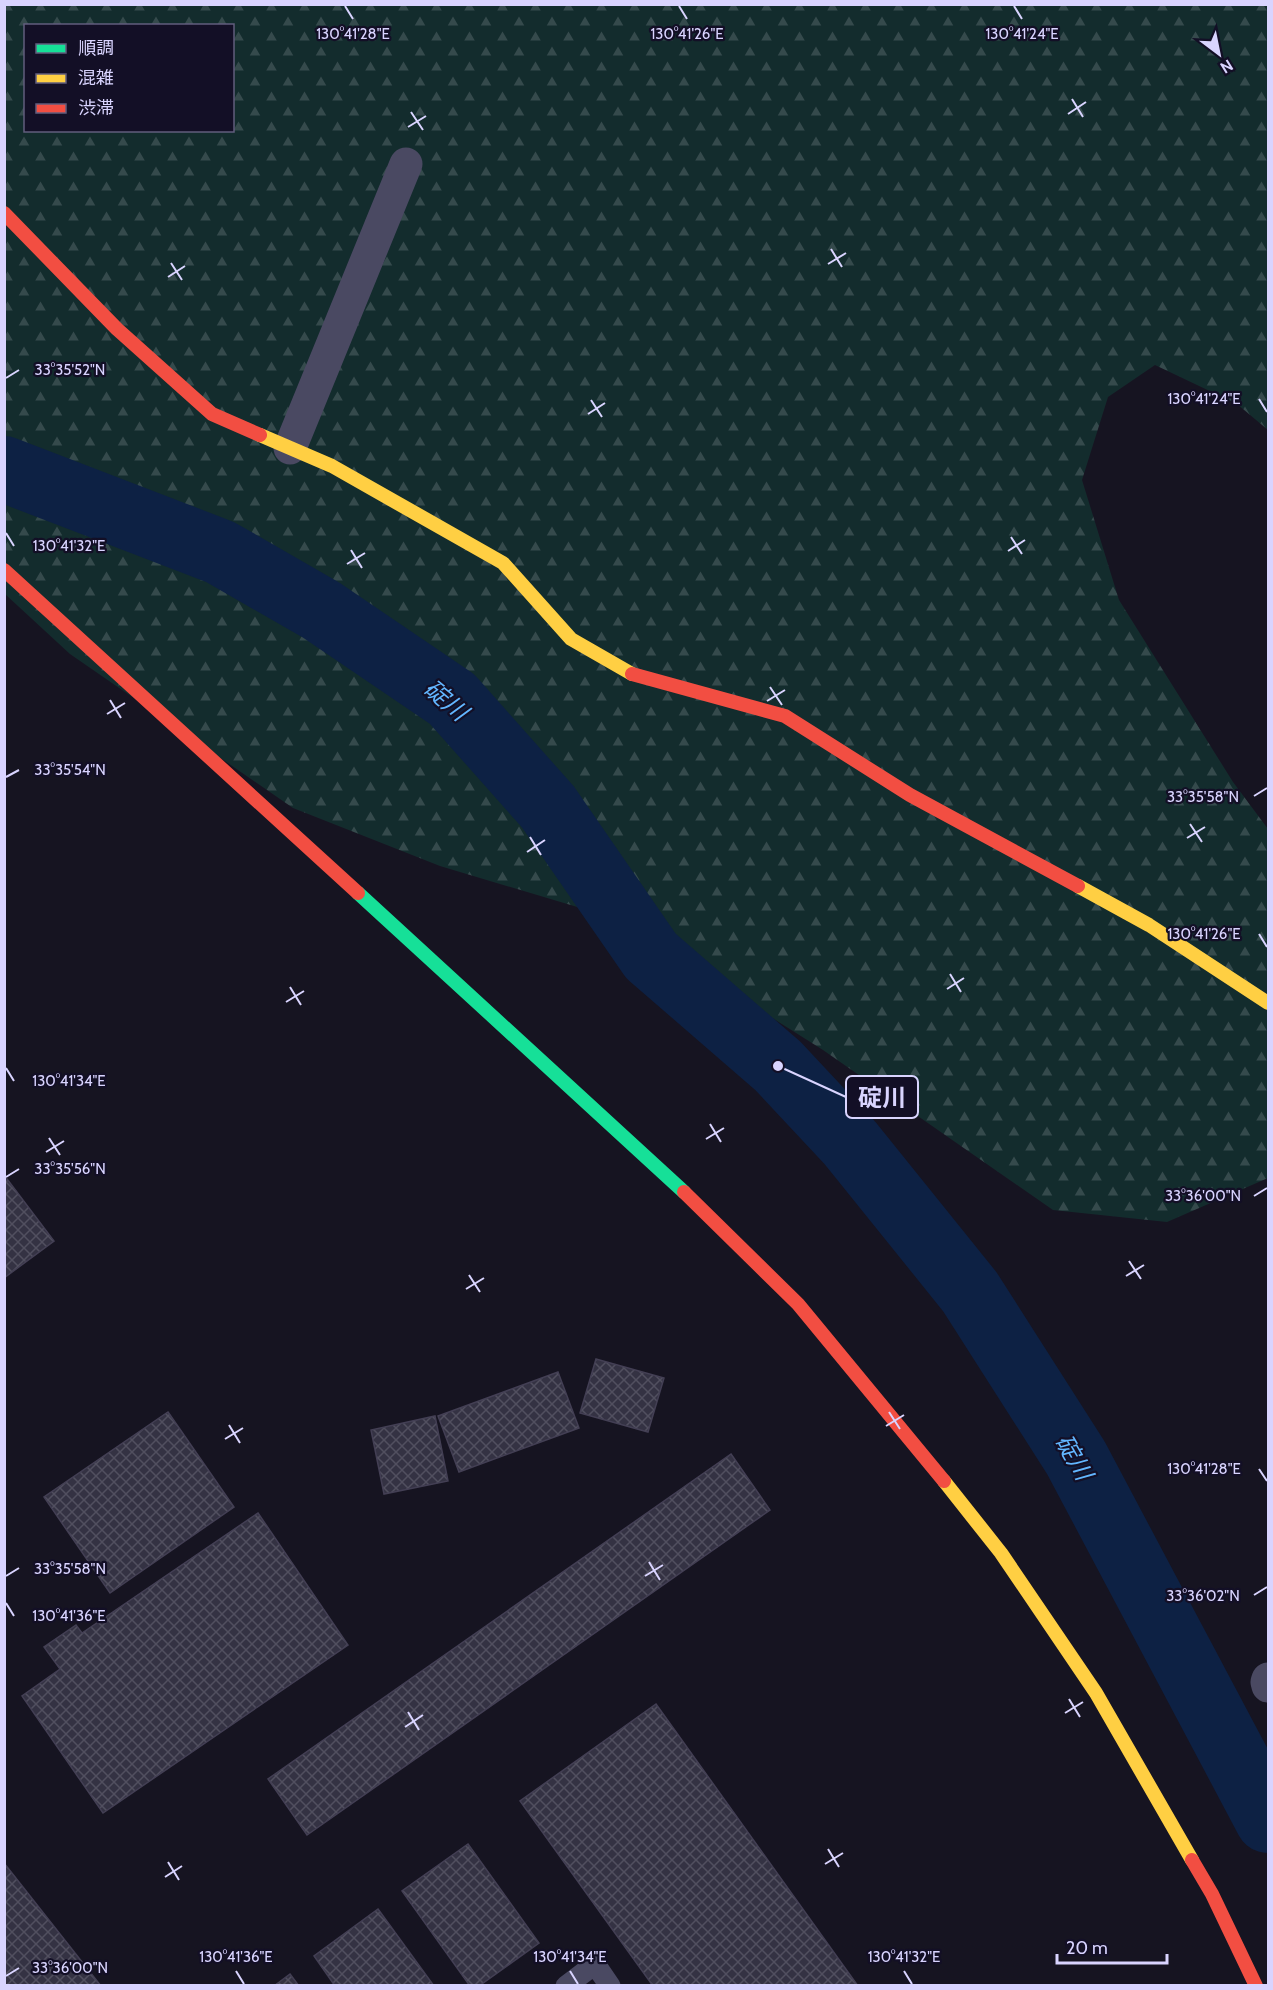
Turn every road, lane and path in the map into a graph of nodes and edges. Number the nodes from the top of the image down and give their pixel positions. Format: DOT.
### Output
graph roads {
  1 [pos="406,164"];
  2 [pos="4,213"];
  3 [pos="290,448"];
  4 [pos="4,570"];
  5 [pos="1269,1003"];
  6 [pos="1269,1679"];
  7 [pos="1269,1686"];
  8 [pos="566,1986"];
  9 [pos="609,1986"];
  10 [pos="1256,1986"];
  1 -- 3 [label="street"];
  2 -- 3 [label="street"];
  3 -- 5 [label="street"];
  4 -- 10 [label="street"];
  6 -- 7 [label="street"];
  8 -- 9 [label="lane"];
}
